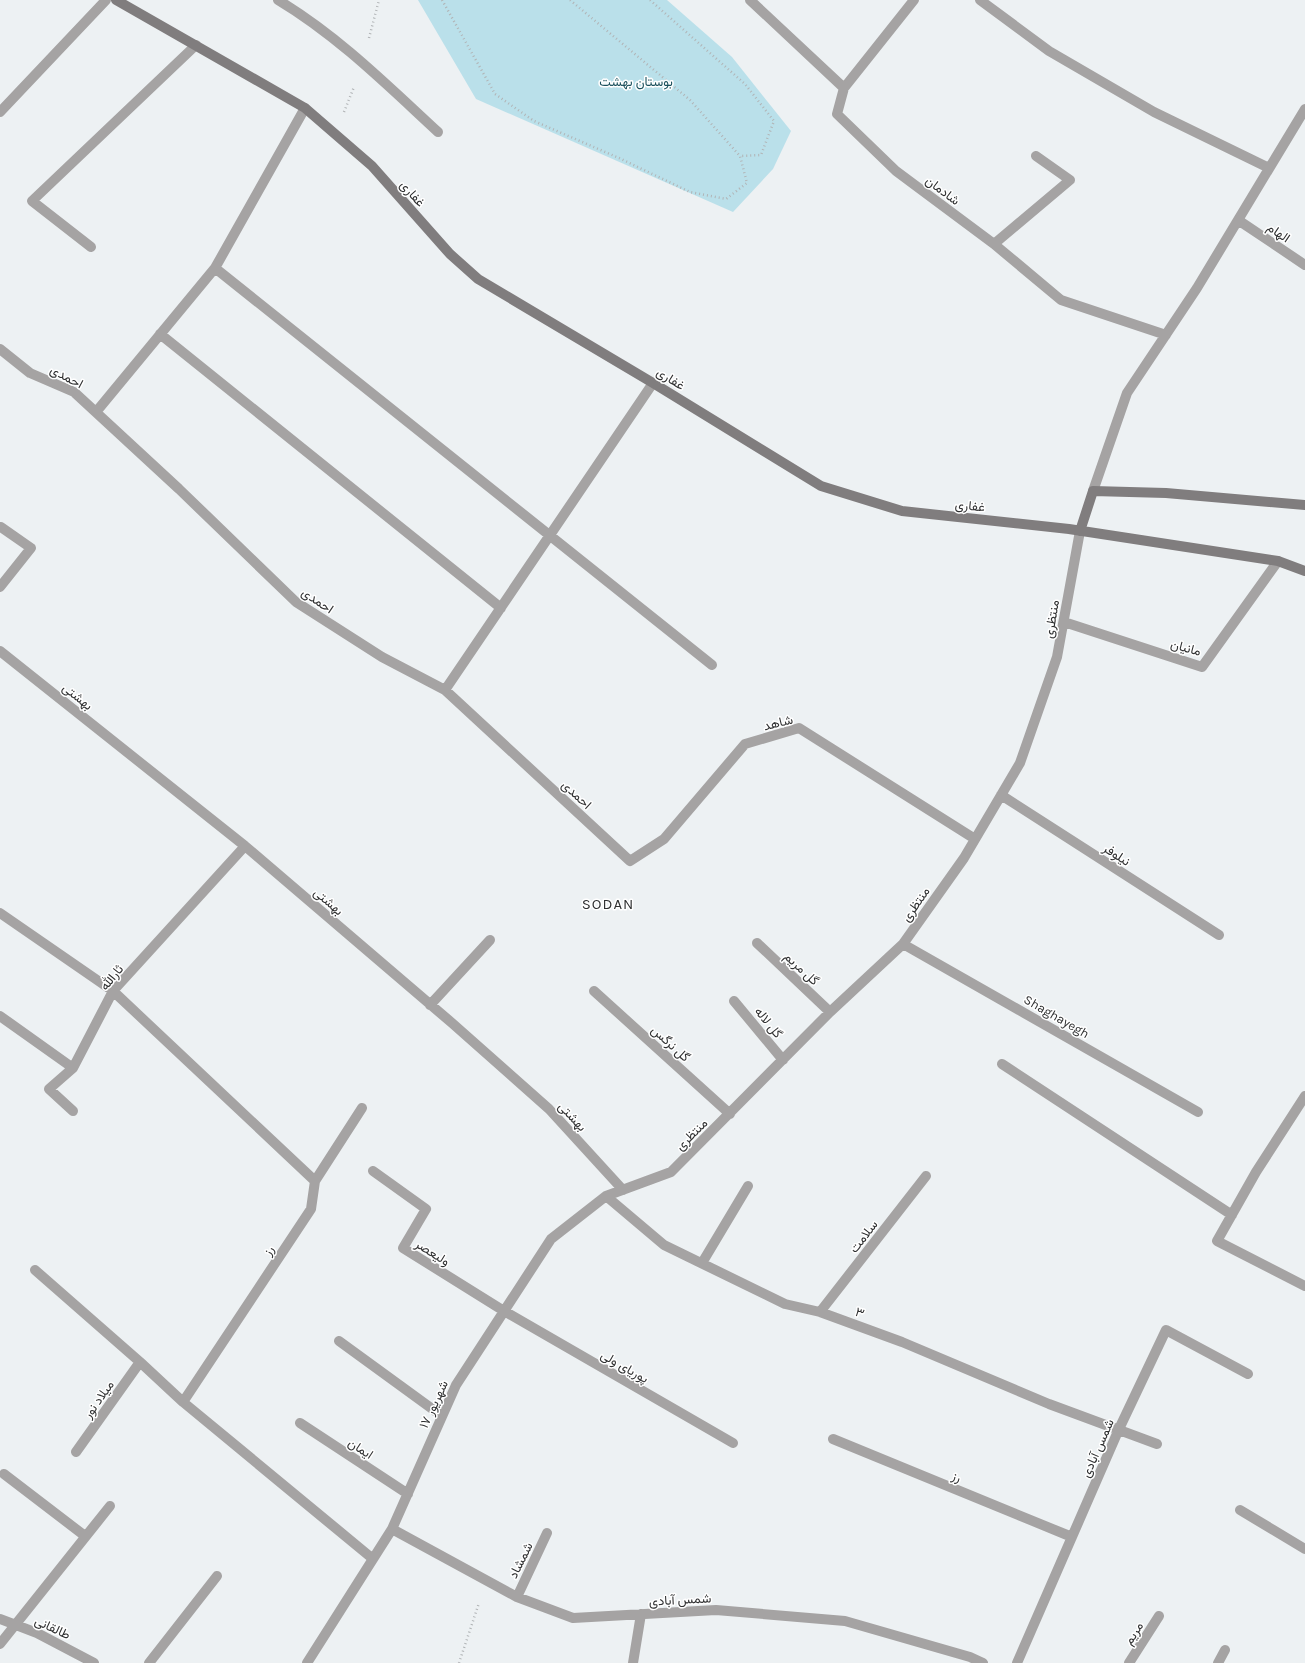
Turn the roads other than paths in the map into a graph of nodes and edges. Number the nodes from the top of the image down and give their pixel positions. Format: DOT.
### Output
graph roads {
  1 [pos="106,0"];
  2 [pos="116,0"];
  3 [pos="278,0"];
  4 [pos="750,0"];
  5 [pos="980,0"];
  6 [pos="910,2"];
  7 [pos="196,45"];
  8 [pos="844,88"];
  9 [pos="305,108"];
  10 [pos="1305,109"];
  11 [pos="0,112"];
  12 [pos="438,132"];
  13 [pos="1036,156"];
  14 [pos="1269,168"];
  15 [pos="1238,220"];
  16 [pos="994,244"];
  17 [pos="91,247"];
  18 [pos="1305,265"];
  19 [pos="215,268"];
  20 [pos="160,334"];
  21 [pos="1166,335"];
  22 [pos="0,349"];
  23 [pos="654,383"];
  24 [pos="96,412"];
  25 [pos="1093,492"];
  26 [pos="1305,505"];
  27 [pos="1,527"];
  28 [pos="1080,531"];
  29 [pos="550,536"];
  30 [pos="1278,561"];
  31 [pos="1305,571"];
  32 [pos="0,587"];
  33 [pos="501,608"];
  34 [pos="1064,622"];
  35 [pos="0,651"];
  36 [pos="712,665"];
  37 [pos="445,690"];
  38 [pos="1001,795"];
  39 [pos="975,839"];
  40 [pos="245,846"];
  41 [pos="630,861"];
  42 [pos="0,913"];
  43 [pos="1219,935"];
  44 [pos="490,940"];
  45 [pos="756,943"];
  46 [pos="903,944"];
  47 [pos="113,991"];
  48 [pos="594,991"];
  49 [pos="734,1001"];
  50 [pos="430,1005"];
  51 [pos="830,1012"];
  52 [pos="0,1016"];
  53 [pos="783,1060"];
  54 [pos="1002,1064"];
  55 [pos="72,1068"];
  56 [pos="1305,1096"];
  57 [pos="362,1108"];
  58 [pos="73,1111"];
  59 [pos="1198,1112"];
  60 [pos="730,1114"];
  61 [pos="373,1171"];
  62 [pos="926,1176"];
  63 [pos="315,1181"];
  64 [pos="748,1186"];
  65 [pos="624,1190"];
  66 [pos="606,1196"];
  67 [pos="1232,1215"];
  68 [pos="702,1263"];
  69 [pos="35,1270"];
  70 [pos="1305,1286"];
  71 [pos="504,1311"];
  72 [pos="820,1312"];
  73 [pos="339,1341"];
  74 [pos="140,1362"];
  75 [pos="1248,1374"];
  76 [pos="184,1402"];
  77 [pos="442,1416"];
  78 [pos="300,1423"];
  79 [pos="1119,1429"];
  80 [pos="833,1439"];
  81 [pos="733,1443"];
  82 [pos="1158,1444"];
  83 [pos="76,1452"];
  84 [pos="4,1474"];
  85 [pos="408,1494"];
  86 [pos="110,1506"];
  87 [pos="1240,1510"];
  88 [pos="392,1529"];
  89 [pos="548,1533"];
  90 [pos="85,1536"];
  91 [pos="1072,1537"];
  92 [pos="1305,1549"];
  93 [pos="372,1559"];
  94 [pos="217,1576"];
  95 [pos="517,1597"];
  96 [pos="641,1614"];
  97 [pos="1159,1616"];
  98 [pos="0,1619"];
  99 [pos="14,1624"];
  100 [pos="0,1644"];
  101 [pos="1225,1650"];
  102 [pos="94,1663"];
  103 [pos="149,1663"];
  104 [pos="306,1663"];
  105 [pos="633,1663"];
  106 [pos="983,1663"];
  107 [pos="1017,1663"];
  108 [pos="1129,1663"];
  109 [pos="1218,1663"];
  1 -- 11 [label="street"];
  2 -- 7 [label="street, غفاری"];
  3 -- 12 [label="street"];
  4 -- 8 [label="street"];
  5 -- 14 [label="street"];
  6 -- 8 [label="street, شادمان"];
  7 -- 9 [label="street, غفاری"];
  7 -- 17 [label="street"];
  8 -- 16 [label="street, شادمان"];
  9 -- 19 [label="street"];
  9 -- 23 [label="street, غفاری"];
  10 -- 14 [label="street"];
  13 -- 16 [label="street"];
  14 -- 15 [label="street"];
  15 -- 18 [label="street, الهام"];
  15 -- 21 [label="street"];
  16 -- 21 [label="street, شادمان"];
  19 -- 20 [label="street"];
  19 -- 29 [label="street"];
  20 -- 24 [label="street"];
  20 -- 33 [label="street"];
  21 -- 25 [label="street"];
  22 -- 24 [label="street, احمدی"];
  23 -- 28 [label="street, غفاری"];
  23 -- 29 [label="street"];
  24 -- 37 [label="street, احمدی"];
  25 -- 26 [label="street"];
  25 -- 28 [label="street"];
  27 -- 32 [label="street"];
  28 -- 30 [label="street, غفاری"];
  28 -- 34 [label="street, منتظری"];
  29 -- 33 [label="street"];
  29 -- 36 [label="street"];
  30 -- 31 [label="street, غفاری"];
  30 -- 34 [label="street, مانیان"];
  33 -- 37 [label="street"];
  34 -- 38 [label="street, منتظری"];
  35 -- 40 [label="street, بهشتی"];
  37 -- 41 [label="street, احمدی"];
  38 -- 39 [label="street, منتظری"];
  38 -- 43 [label="street, نیلوفر"];
  39 -- 41 [label="street, شاهد"];
  39 -- 46 [label="street, منتظری"];
  40 -- 47 [label="street, ثارالله"];
  40 -- 50 [label="street, بهشتی"];
  42 -- 47 [label="street"];
  44 -- 50 [label="street"];
  45 -- 51 [label="street, گل مریم"];
  46 -- 51 [label="street, منتظری"];
  46 -- 59 [label="street, Shaghayegh"];
  47 -- 55 [label="street, ثارالله"];
  47 -- 63 [label="street"];
  48 -- 60 [label="street, گل نرگس"];
  49 -- 53 [label="street, گل لاله"];
  50 -- 65 [label="street, بهشتی"];
  51 -- 53 [label="street, منتظری"];
  52 -- 55 [label="street"];
  53 -- 60 [label="street, منتظری"];
  54 -- 67 [label="street"];
  55 -- 58 [label="street, ثارالله"];
  56 -- 67 [label="street"];
  57 -- 63 [label="street, رز"];
  60 -- 65 [label="street, منتظری"];
  61 -- 71 [label="street, ولیعصر"];
  62 -- 72 [label="street, سلامت"];
  63 -- 76 [label="street, رز"];
  64 -- 68 [label="street"];
  65 -- 66 [label="street, ۱۷ شهریور"];
  66 -- 68 [label="street, ۳"];
  66 -- 71 [label="street, ۱۷ شهریور"];
  67 -- 70 [label="street"];
  68 -- 72 [label="street, ۳"];
  69 -- 74 [label="street"];
  71 -- 77 [label="street, ۱۷ شهریور"];
  71 -- 81 [label="street, پوریای ولی"];
  72 -- 79 [label="street, ۳"];
  73 -- 77 [label="street"];
  74 -- 76 [label="street"];
  74 -- 83 [label="street, میلاد نور"];
  75 -- 79 [label="street, شمس آبادی"];
  76 -- 93 [label="street"];
  77 -- 85 [label="street, ۱۷ شهریور"];
  78 -- 85 [label="street, ایمان"];
  79 -- 82 [label="street, ۳"];
  79 -- 91 [label="street, شمس آبادی"];
  80 -- 91 [label="street, رز"];
  84 -- 90 [label="street"];
  85 -- 88 [label="street, ۱۷ شهریور"];
  86 -- 90 [label="street"];
  87 -- 92 [label="street"];
  88 -- 93 [label="street, ۱۷ شهریور"];
  88 -- 95 [label="street, شمس آبادی"];
  89 -- 95 [label="street, شمشاد"];
  90 -- 99 [label="street"];
  91 -- 107 [label="street, شمس آبادی"];
  93 -- 104 [label="street, ۱۷ شهریور"];
  94 -- 103 [label="street"];
  95 -- 96 [label="street, شمس آبادی"];
  96 -- 105 [label="street"];
  96 -- 106 [label="street, شمس آبادی"];
  97 -- 108 [label="street, مریم"];
  98 -- 99 [label="street, طالقانی"];
  99 -- 100 [label="street"];
  99 -- 102 [label="street, طالقانی"];
  101 -- 109 [label="street"];
}
